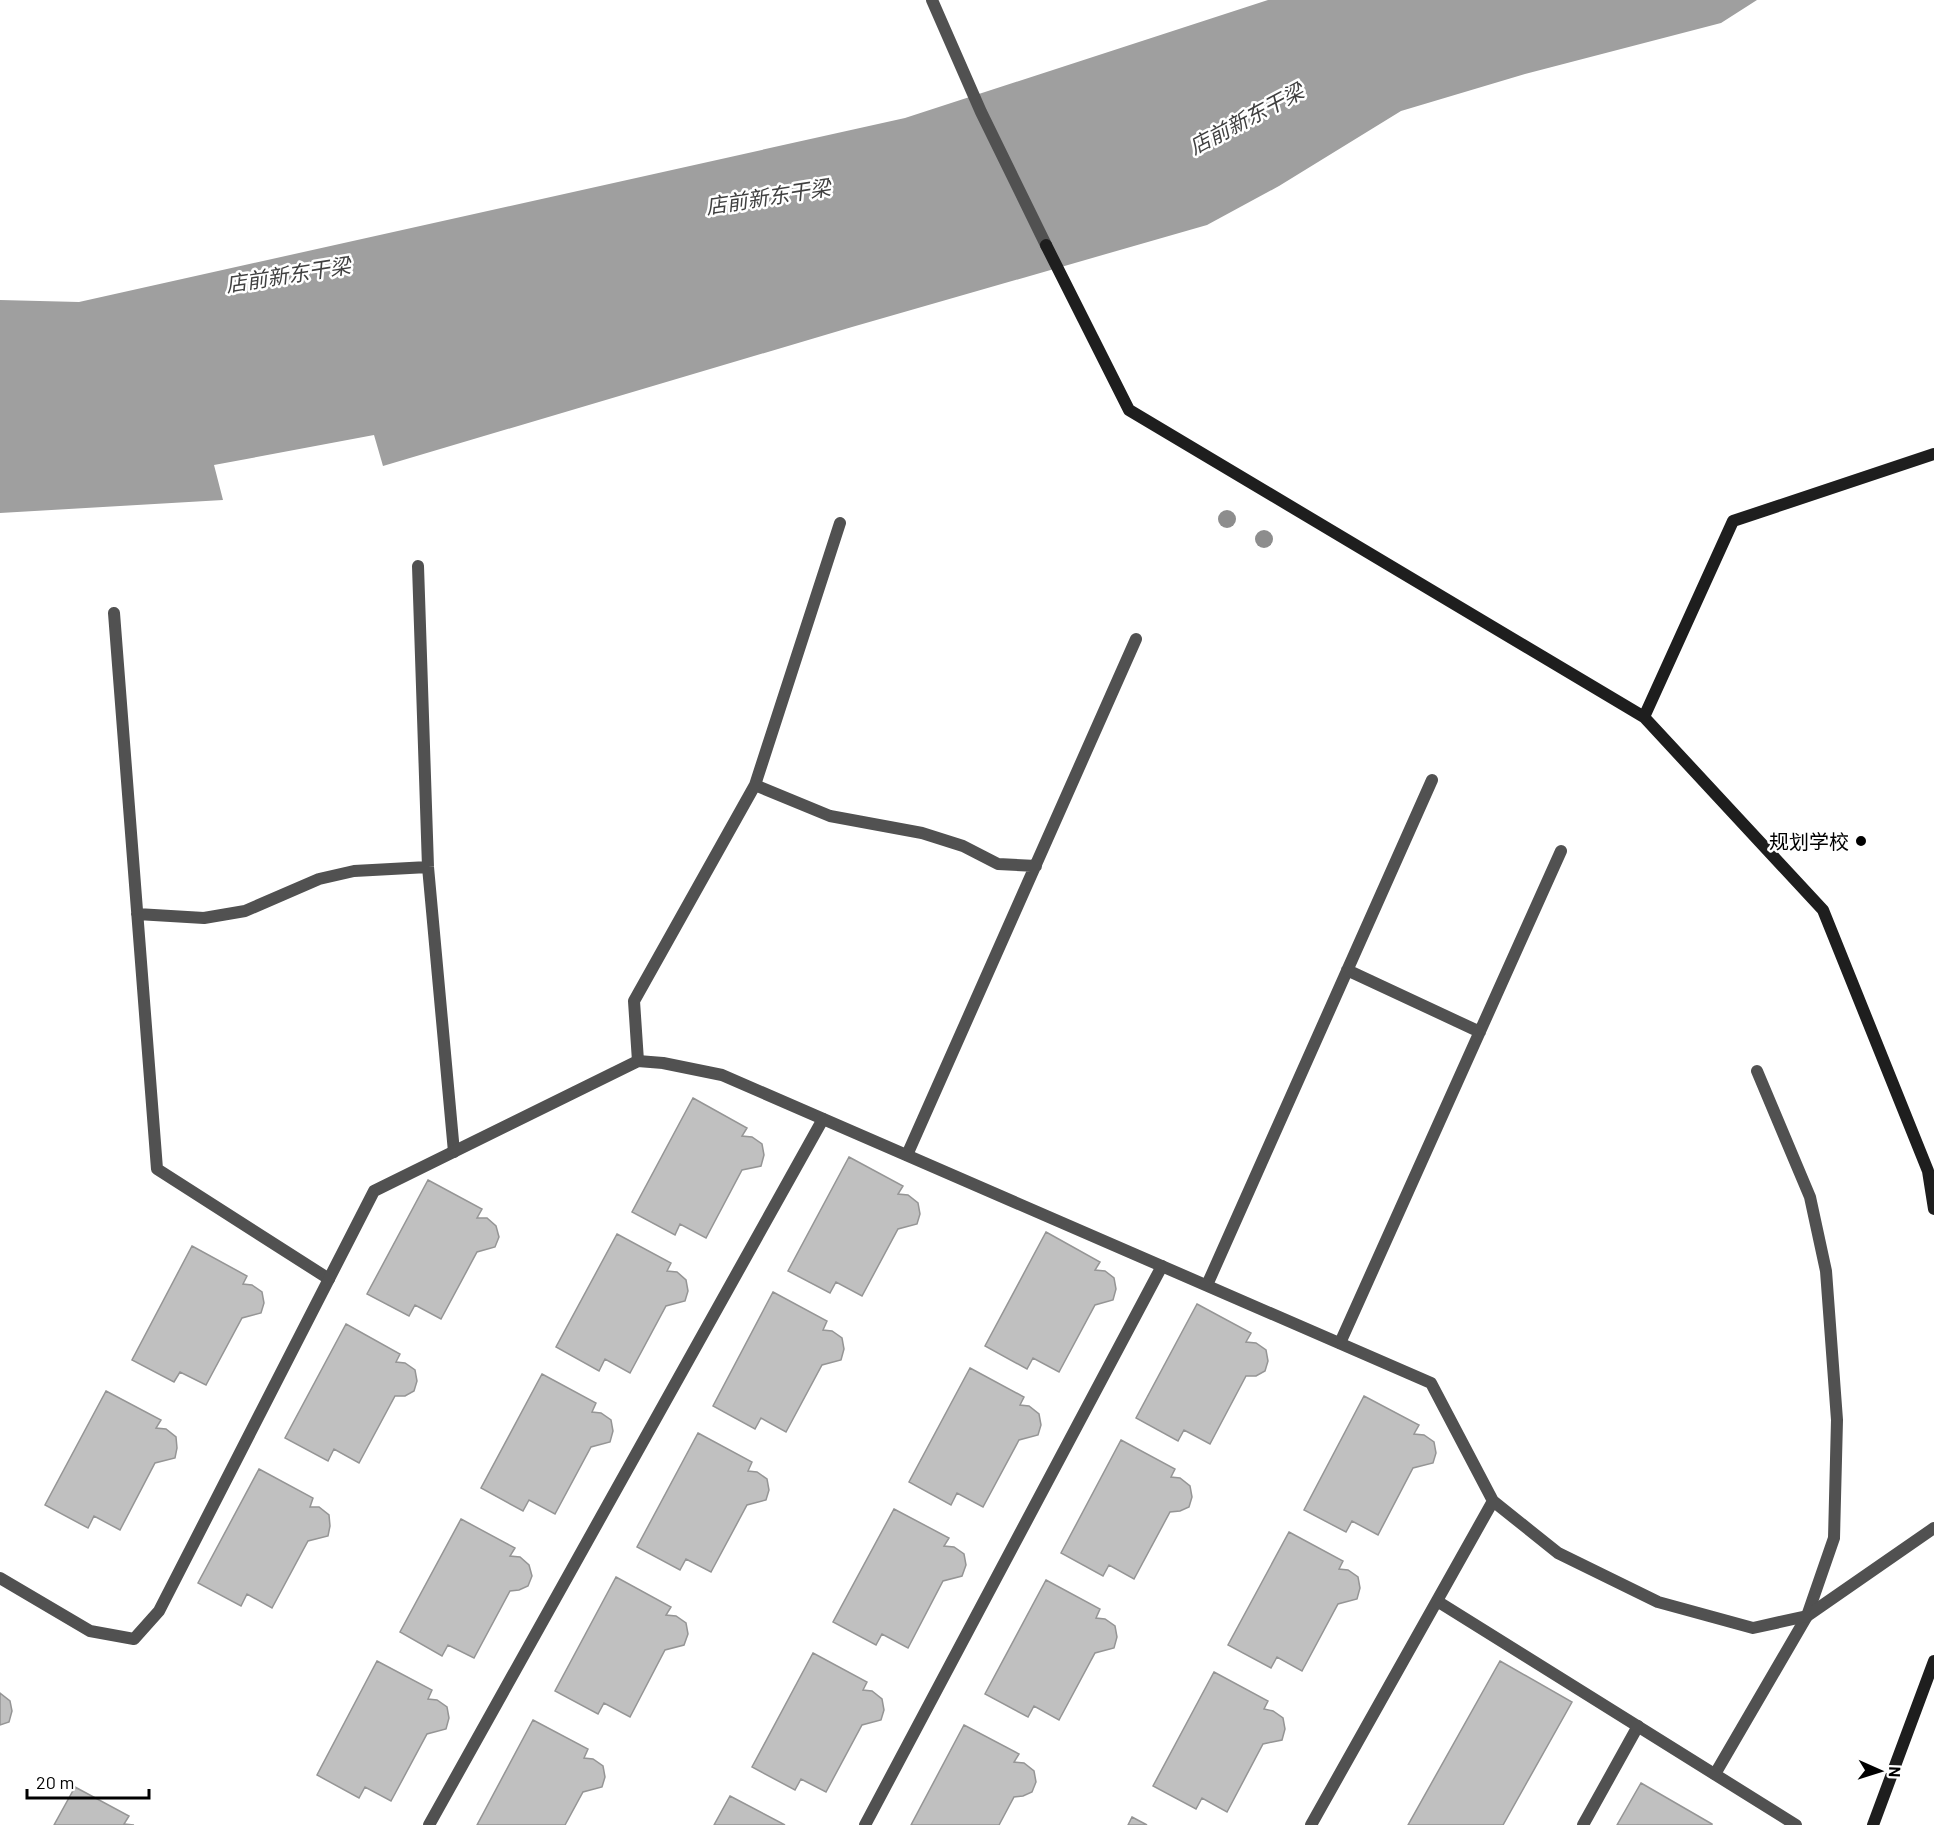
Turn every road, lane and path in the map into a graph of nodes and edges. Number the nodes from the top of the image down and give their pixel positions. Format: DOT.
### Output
graph roads {
  1 [pos="932,0"];
  2 [pos="1934,454"];
  3 [pos="840,523"];
  4 [pos="418,566"];
  5 [pos="114,613"];
  6 [pos="1136,639"];
  7 [pos="1644,717"];
  8 [pos="1432,780"];
  9 [pos="755,785"];
  10 [pos="1562,851"];
  11 [pos="1036,866"];
  12 [pos="428,867"];
  13 [pos="137,914"];
  14 [pos="1347,970"];
  15 [pos="1480,1032"];
  16 [pos="638,1061"];
  17 [pos="1757,1071"];
  18 [pos="823,1119"];
  19 [pos="454,1152"];
  20 [pos="907,1155"];
  21 [pos="1934,1209"];
  22 [pos="1162,1266"];
  23 [pos="329,1279"];
  24 [pos="1207,1285"];
  25 [pos="1340,1343"];
  26 [pos="1493,1501"];
  27 [pos="1934,1528"];
  28 [pos="0,1578"];
  29 [pos="1437,1601"];
  30 [pos="1807,1616"];
  31 [pos="1934,1660"];
  32 [pos="1638,1726"];
  33 [pos="1715,1774"];
  34 [pos="429,1825"];
  35 [pos="865,1825"];
  36 [pos="1311,1825"];
  37 [pos="1583,1825"];
  38 [pos="1796,1825"];
  39 [pos="1873,1825"];
  1 -- 7 [label="street"];
  2 -- 7 [label="street"];
  3 -- 9 [label="street"];
  4 -- 12 [label="street"];
  5 -- 13 [label="street"];
  6 -- 11 [label="street"];
  7 -- 21 [label="street"];
  8 -- 14 [label="street"];
  9 -- 11 [label="street"];
  9 -- 16 [label="street"];
  10 -- 15 [label="street"];
  11 -- 20 [label="street"];
  12 -- 13 [label="street"];
  12 -- 19 [label="street"];
  13 -- 23 [label="street"];
  14 -- 15 [label="street"];
  14 -- 24 [label="street"];
  15 -- 25 [label="street"];
  16 -- 18 [label="street"];
  16 -- 19 [label="street"];
  17 -- 30 [label="street"];
  18 -- 20 [label="street"];
  18 -- 34 [label="street"];
  19 -- 23 [label="street"];
  20 -- 22 [label="street"];
  22 -- 24 [label="street"];
  22 -- 35 [label="street"];
  23 -- 28 [label="street"];
  24 -- 25 [label="street"];
  25 -- 26 [label="street"];
  26 -- 29 [label="street"];
  26 -- 30 [label="street"];
  27 -- 30 [label="street"];
  29 -- 32 [label="street"];
  29 -- 36 [label="street"];
  30 -- 33 [label="street"];
  31 -- 39 [label="street"];
  32 -- 33 [label="street"];
  32 -- 37 [label="street"];
  33 -- 38 [label="street"];
}
